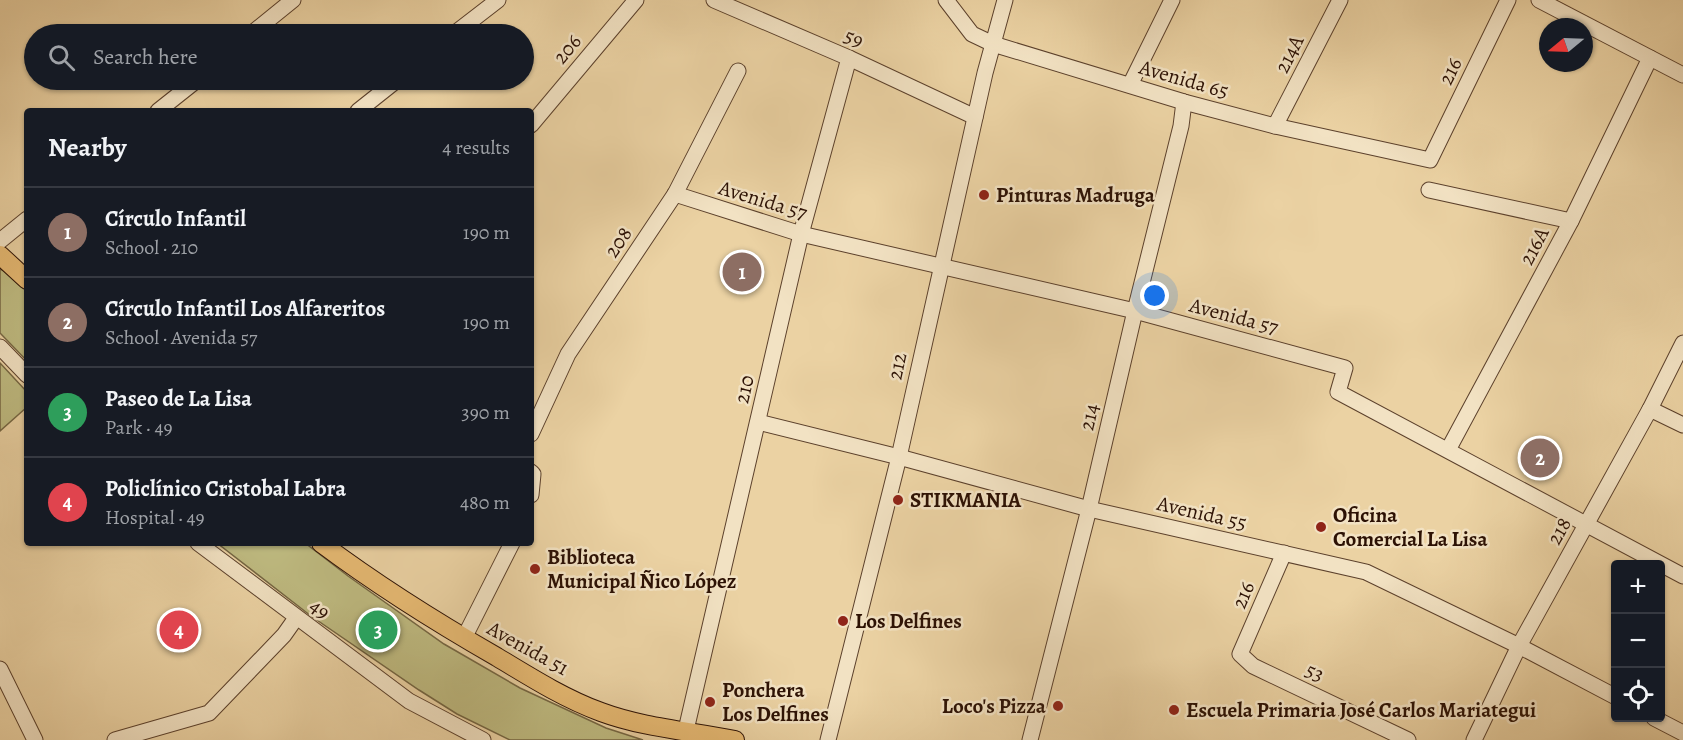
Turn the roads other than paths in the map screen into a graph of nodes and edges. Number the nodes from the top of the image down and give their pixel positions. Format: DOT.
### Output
graph roads {
  1 [pos="293,0"];
  2 [pos="498,0"];
  3 [pos="636,0"];
  4 [pos="714,0"];
  5 [pos="946,0"];
  6 [pos="1005,0"];
  7 [pos="1172,0"];
  8 [pos="1340,0"];
  9 [pos="1539,0"];
  10 [pos="1503,2"];
  11 [pos="263,24"];
  12 [pos="467,24"];
  13 [pos="993,44"];
  14 [pos="849,58"];
  15 [pos="1650,58"];
  16 [pos="738,71"];
  17 [pos="1683,75"];
  18 [pos="1130,84"];
  19 [pos="184,90"];
  20 [pos="384,90"];
  21 [pos="1184,102"];
  22 [pos="162,108"];
  23 [pos="362,108"];
  24 [pos="975,117"];
  25 [pos="534,121"];
  26 [pos="1275,126"];
  27 [pos="1430,160"];
  28 [pos="1430,190"];
  29 [pos="675,194"];
  30 [pos="24,221"];
  31 [pos="1571,221"];
  32 [pos="801,234"];
  33 [pos="0,241"];
  34 [pos="0,255"];
  35 [pos="941,266"];
  36 [pos="24,277"];
  37 [pos="1135,311"];
  38 [pos="1683,343"];
  39 [pos="0,347"];
  40 [pos="24,372"];
  41 [pos="1650,409"];
  42 [pos="758,422"];
  43 [pos="1683,425"];
  44 [pos="534,428"];
  45 [pos="1448,450"];
  46 [pos="899,457"];
  47 [pos="1089,509"];
  48 [pos="1587,524"];
  49 [pos="202,546"];
  50 [pos="325,546"];
  51 [pos="510,546"];
  52 [pos="1284,553"];
  53 [pos="1683,576"];
  54 [pos="296,618"];
  55 [pos="464,638"];
  56 [pos="1519,646"];
  57 [pos="1240,654"];
  58 [pos="0,669"];
  59 [pos="1611,694"];
  60 [pos="1663,722"];
  61 [pos="686,730"];
  62 [pos="1683,733"];
  63 [pos="35,740"];
  64 [pos="115,740"];
  65 [pos="483,740"];
  66 [pos="735,740"];
  67 [pos="828,740"];
  68 [pos="1030,740"];
  69 [pos="1408,740"];
  70 [pos="1474,740"];
  1 -- 11 [label="street"];
  2 -- 12 [label="street"];
  3 -- 25 [label="street, 206"];
  4 -- 14 [label="street, 59"];
  5 -- 13 [label="street, Avenida 65"];
  6 -- 13 [label="street, 212"];
  7 -- 18 [label="street"];
  8 -- 26 [label="street, 214A"];
  9 -- 15 [label="street"];
  10 -- 27 [label="street, 216"];
  13 -- 18 [label="street, Avenida 65"];
  13 -- 24 [label="street, 212"];
  14 -- 24 [label="street, 59"];
  14 -- 32 [label="street, 210"];
  15 -- 17 [label="street"];
  15 -- 31 [label="street, 216A"];
  16 -- 29 [label="street, 208"];
  18 -- 21 [label="street, Avenida 65"];
  19 -- 22 [label="street"];
  20 -- 23 [label="street"];
  21 -- 26 [label="street, Avenida 65"];
  21 -- 37 [label="street, 214"];
  24 -- 35 [label="street, 212"];
  26 -- 27 [label="street, Avenida 65"];
  28 -- 31 [label="street"];
  29 -- 32 [label="street, Avenida 57"];
  29 -- 44 [label="street, 208"];
  30 -- 33 [label="street"];
  31 -- 45 [label="street, 216A"];
  32 -- 35 [label="street, Avenida 57"];
  32 -- 42 [label="street, 210"];
  34 -- 36 [label="main road"];
  35 -- 37 [label="street, Avenida 57"];
  35 -- 46 [label="street, 212"];
  37 -- 45 [label="street, Avenida 57"];
  37 -- 47 [label="street, 214"];
  38 -- 41 [label="street, 218"];
  39 -- 40 [label="street"];
  41 -- 43 [label="street"];
  41 -- 48 [label="street, 218"];
  42 -- 46 [label="street, Avenida 55"];
  42 -- 61 [label="street, 210"];
  45 -- 48 [label="street, Avenida 57"];
  46 -- 47 [label="street, Avenida 55"];
  46 -- 67 [label="street, 212"];
  47 -- 52 [label="street, Avenida 55"];
  47 -- 68 [label="street, 214"];
  48 -- 53 [label="street, Avenida 57"];
  48 -- 56 [label="street, 218"];
  49 -- 54 [label="street, 49"];
  50 -- 55 [label="main road, Avenida 51"];
  51 -- 55 [label="street"];
  52 -- 56 [label="street, Avenida 55"];
  52 -- 57 [label="street, 216"];
  54 -- 64 [label="street"];
  54 -- 65 [label="street, 49"];
  55 -- 61 [label="main road, Avenida 51"];
  56 -- 59 [label="street, Avenida 55"];
  56 -- 70 [label="street, 218"];
  57 -- 69 [label="street, 53"];
  58 -- 63 [label="street"];
  60 -- 62 [label="street"];
  61 -- 66 [label="main road, Avenida 51"];
}
